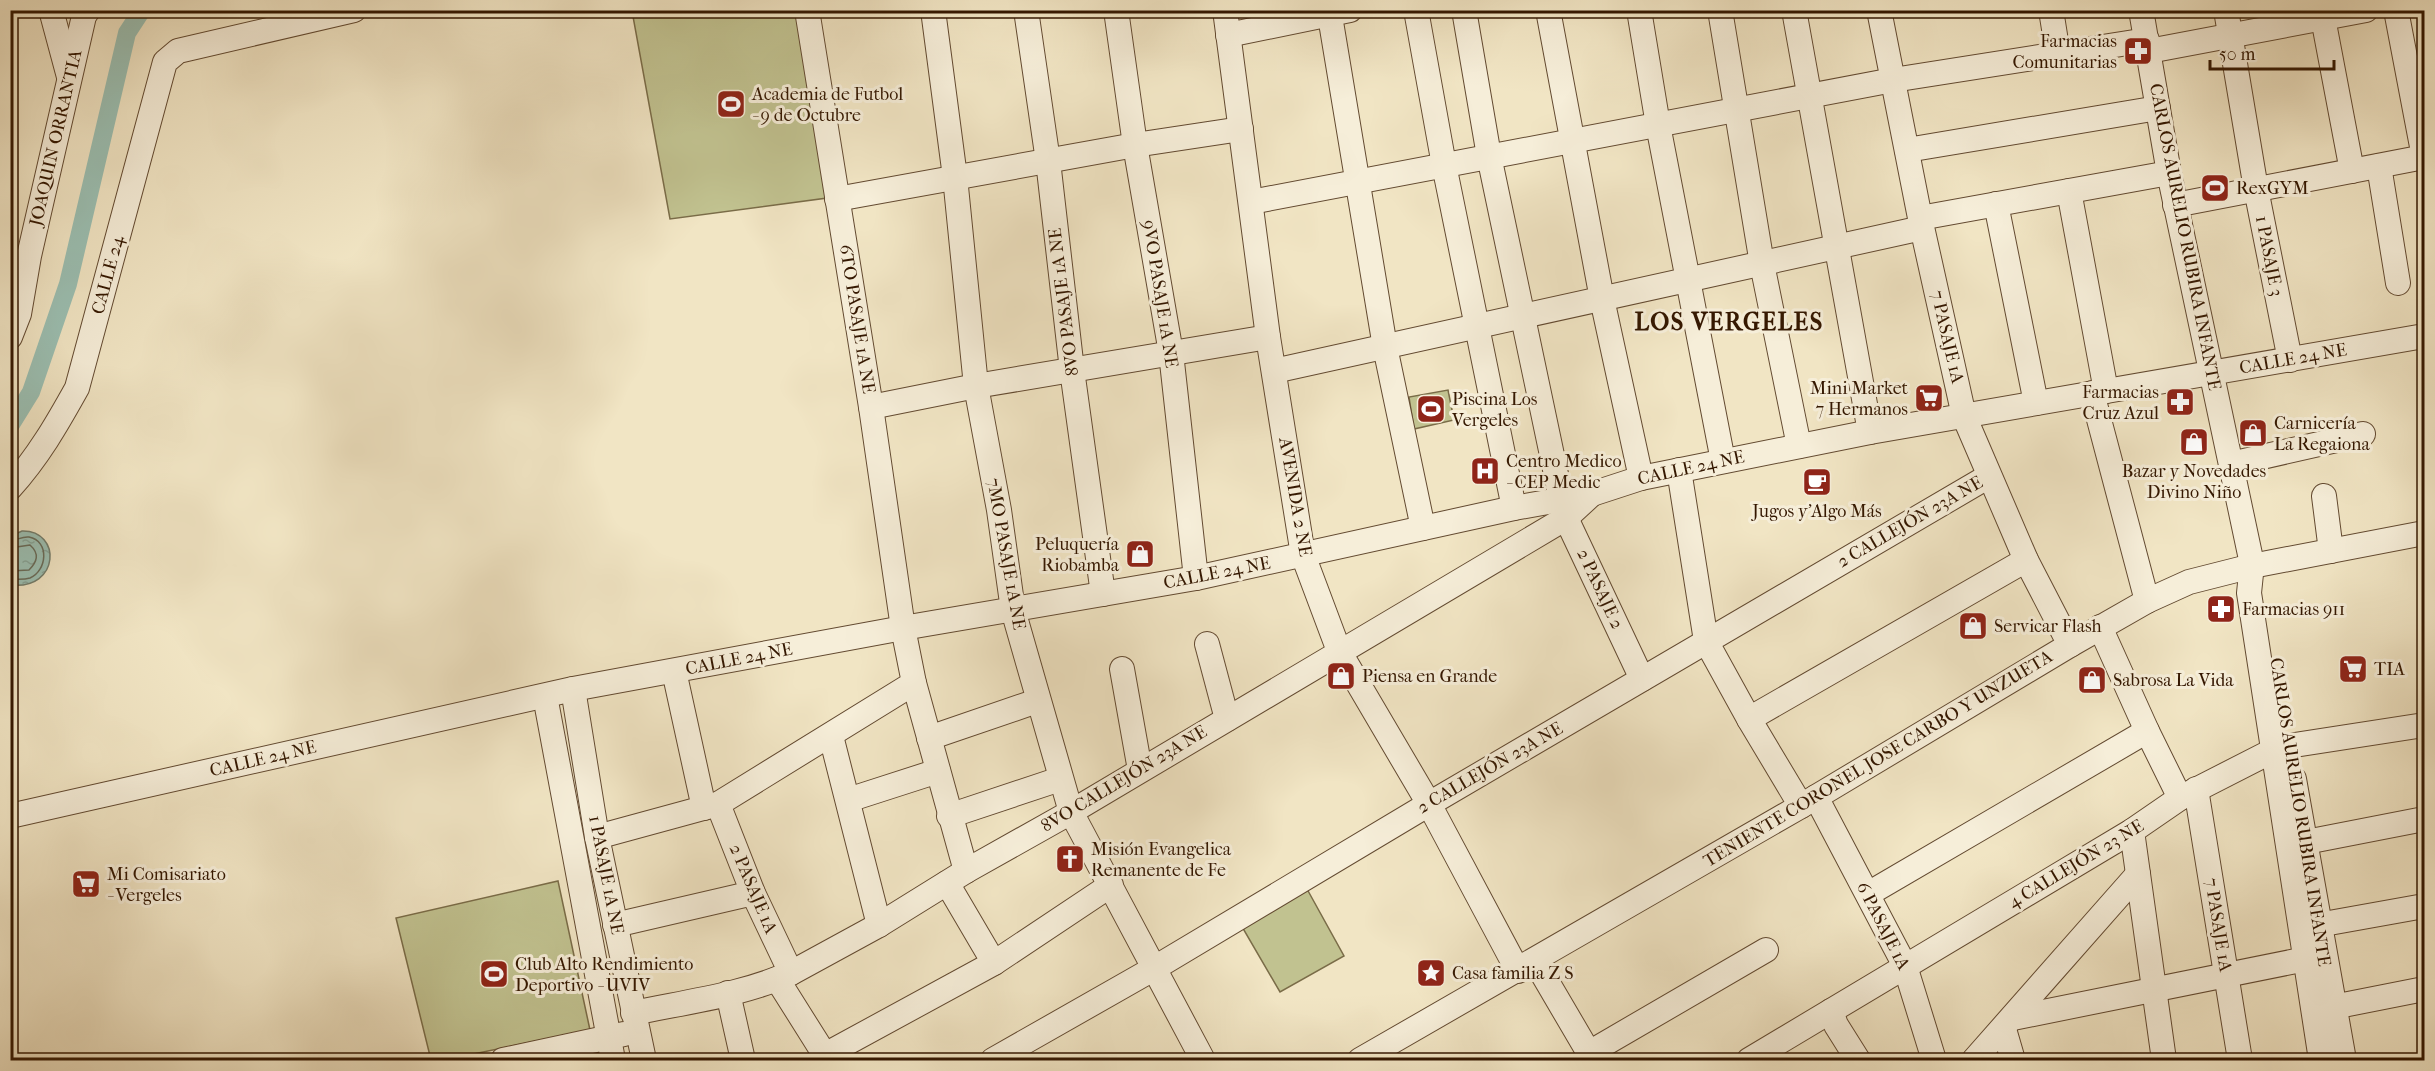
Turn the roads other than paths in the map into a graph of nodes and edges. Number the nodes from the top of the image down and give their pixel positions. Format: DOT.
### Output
graph roads {
  1 [pos="51,10"];
  2 [pos="88,10"];
  3 [pos="807,10"];
  4 [pos="933,10"];
  5 [pos="1026,10"];
  6 [pos="1116,10"];
  7 [pos="1225,10"];
  8 [pos="1416,10"];
  9 [pos="1464,10"];
  10 [pos="1548,10"];
  11 [pos="1639,10"];
  12 [pos="1720,10"];
  13 [pos="1794,10"];
  14 [pos="2050,10"];
  15 [pos="2142,10"];
  16 [pos="2226,10"];
  17 [pos="2366,10"];
  18 [pos="2396,10"];
  19 [pos="345,11"];
  20 [pos="1336,12"];
  21 [pos="1886,12"];
  22 [pos="2323,18"];
  23 [pos="266,20"];
  24 [pos="1228,35"];
  25 [pos="2230,36"];
  26 [pos="2148,45"];
  27 [pos="2058,54"];
  28 [pos="70,79"];
  29 [pos="1893,80"];
  30 [pos="1808,96"];
  31 [pos="2158,108"];
  32 [pos="1736,110"];
  33 [pos="1658,124"];
  34 [pos="1241,129"];
  35 [pos="1572,141"];
  36 [pos="1135,146"];
  37 [pos="1907,150"];
  38 [pos="1490,156"];
  39 [pos="2424,157"];
  40 [pos="1048,161"];
  41 [pos="1443,165"];
  42 [pos="2379,166"];
  43 [pos="2352,171"];
  44 [pos="2169,173"];
  45 [pos="956,177"];
  46 [pos="1356,182"];
  47 [pos="2256,189"];
  48 [pos="2069,191"];
  49 [pos="837,199"];
  50 [pos="1251,202"];
  51 [pos="1996,204"];
  52 [pos="2175,205"];
  53 [pos="1921,223"];
  54 [pos="1836,247"];
  55 [pos="1762,264"];
  56 [pos="1688,280"];
  57 [pos="10,283"];
  58 [pos="2398,283"];
  59 [pos="1602,299"];
  60 [pos="19,314"];
  61 [pos="1524,316"];
  62 [pos="1477,327"];
  63 [pos="2424,336"];
  64 [pos="10,337"];
  65 [pos="1268,337"];
  66 [pos="1385,346"];
  67 [pos="1171,353"];
  68 [pos="2290,360"];
  69 [pos="1072,370"];
  70 [pos="1274,371"];
  71 [pos="2211,374"];
  72 [pos="976,386"];
  73 [pos="2099,392"];
  74 [pos="2036,403"];
  75 [pos="871,407"];
  76 [pos="1964,416"];
  77 [pos="1870,432"];
  78 [pos="2363,434"];
  79 [pos="1799,446"];
  80 [pos="1723,461"];
  81 [pos="2231,464"];
  82 [pos="1679,470"];
  83 [pos="1989,476"];
  84 [pos="1641,478"];
  85 [pos="10,488"];
  86 [pos="2324,496"];
  87 [pos="1514,508"];
  88 [pos="1564,508"];
  89 [pos="1423,528"];
  90 [pos="2424,533"];
  91 [pos="2331,551"];
  92 [pos="1303,555"];
  93 [pos="2026,560"];
  94 [pos="2252,566"];
  95 [pos="1196,578"];
  96 [pos="1103,594"];
  97 [pos="2147,601"];
  98 [pos="1013,610"];
  99 [pos="2100,627"];
  100 [pos="903,628"];
  101 [pos="1706,641"];
  102 [pos="1207,644"];
  103 [pos="2070,645"];
  104 [pos="1339,651"];
  105 [pos="1122,669"];
  106 [pos="674,671"];
  107 [pos="1642,679"];
  108 [pos="914,683"];
  109 [pos="573,689"];
  110 [pos="545,696"];
  111 [pos="1037,701"];
  112 [pos="1227,719"];
  113 [pos="1749,719"];
  114 [pos="2424,725"];
  115 [pos="2147,731"];
  116 [pos="831,736"];
  117 [pos="929,738"];
  118 [pos="2281,748"];
  119 [pos="1140,770"];
  120 [pos="938,771"];
  121 [pos="1060,779"];
  122 [pos="2188,793"];
  123 [pos="848,800"];
  124 [pos="1809,802"];
  125 [pos="1429,804"];
  126 [pos="711,806"];
  127 [pos="1071,812"];
  128 [pos="10,816"];
  129 [pos="949,816"];
  130 [pos="2424,819"];
  131 [pos="2132,831"];
  132 [pos="597,837"];
  133 [pos="2306,842"];
  134 [pos="2138,874"];
  135 [pos="957,877"];
  136 [pos="1111,885"];
  137 [pos="753,893"];
  138 [pos="1868,894"];
  139 [pos="2424,906"];
  140 [pos="615,925"];
  141 [pos="879,925"];
  142 [pos="2318,925"];
  143 [pos="1766,950"];
  144 [pos="2306,958"];
  145 [pos="994,963"];
  146 [pos="1526,966"];
  147 [pos="1905,966"];
  148 [pos="1153,969"];
  149 [pos="2226,974"];
  150 [pos="784,976"];
  151 [pos="2424,989"];
  152 [pos="2155,990"];
  153 [pos="728,993"];
  154 [pos="2333,1008"];
  155 [pos="1830,1011"];
  156 [pos="635,1022"];
  157 [pos="2009,1023"];
  158 [pos="611,1049"];
  159 [pos="1591,1057"];
  160 [pos="826,1058"];
  161 [pos="1755,1059"];
  162 [pos="503,1060"];
  163 [pos="644,1060"];
  164 [pos="743,1060"];
  165 [pos="993,1060"];
  166 [pos="1203,1060"];
  167 [pos="1360,1060"];
  168 [pos="1858,1060"];
  169 [pos="1934,1060"];
  170 [pos="1974,1060"];
  171 [pos="2013,1060"];
  172 [pos="2164,1060"];
  173 [pos="2240,1060"];
  174 [pos="2321,1060"];
  175 [pos="2344,1060"];
  1 -- 28 [label="street"];
  2 -- 28 [label="street, JOAQUIN ORRANTIA"];
  3 -- 49 [label="street, 6TO PASAJE 1A NE"];
  4 -- 45 [label="street, 7MO PASAJE 1A NE"];
  5 -- 40 [label="street, 8VO PASAJE 1A NE"];
  6 -- 36 [label="street, 9VO PASAJE 1A NE"];
  7 -- 24 [label="street, AVENIDA 2 NE"];
  8 -- 41 [label="street"];
  9 -- 38 [label="street, 2 PASAJE 2"];
  10 -- 35 [label="street"];
  11 -- 33 [label="street"];
  12 -- 32 [label="street"];
  13 -- 30 [label="street"];
  14 -- 27 [label="street"];
  15 -- 26 [label="street, CARLOS AURELIO RUBIRA INFANTE"];
  16 -- 25 [label="street, 1 PASAJE 3"];
  17 -- 22 [label="street"];
  18 -- 39 [label="street"];
  19 -- 23 [label="street"];
  20 -- 24 [label="street"];
  20 -- 46 [label="street"];
  21 -- 29 [label="street, 7 PASAJE 1A"];
  22 -- 25 [label="street"];
  22 -- 43 [label="street"];
  23 -- 85 [label="street, CALLE 24"];
  24 -- 34 [label="street, AVENIDA 2 NE"];
  25 -- 26 [label="street"];
  25 -- 47 [label="street, 1 PASAJE 3"];
  26 -- 27 [label="street"];
  26 -- 31 [label="street, CARLOS AURELIO RUBIRA INFANTE"];
  27 -- 29 [label="street"];
  28 -- 60 [label="street, JOAQUIN ORRANTIA"];
  29 -- 30 [label="street"];
  29 -- 37 [label="street, 7 PASAJE 1A"];
  30 -- 32 [label="street"];
  30 -- 54 [label="street"];
  31 -- 37 [label="street"];
  31 -- 44 [label="street, CARLOS AURELIO RUBIRA INFANTE"];
  32 -- 33 [label="street"];
  32 -- 55 [label="street"];
  33 -- 35 [label="street"];
  33 -- 56 [label="street"];
  34 -- 36 [label="street"];
  34 -- 50 [label="street, AVENIDA 2 NE"];
  35 -- 38 [label="street"];
  35 -- 59 [label="street"];
  36 -- 40 [label="street"];
  36 -- 67 [label="street, 9VO PASAJE 1A NE"];
  37 -- 53 [label="street, 7 PASAJE 1A"];
  38 -- 41 [label="street"];
  38 -- 61 [label="street, 2 PASAJE 2"];
  39 -- 42 [label="street"];
  40 -- 45 [label="street"];
  40 -- 69 [label="street, 8VO PASAJE 1A NE"];
  41 -- 46 [label="street"];
  41 -- 62 [label="street"];
  42 -- 43 [label="street"];
  42 -- 58 [label="street"];
  43 -- 47 [label="street"];
  44 -- 48 [label="street"];
  44 -- 52 [label="street, CARLOS AURELIO RUBIRA INFANTE"];
  45 -- 49 [label="street"];
  45 -- 72 [label="street, 7MO PASAJE 1A NE"];
  46 -- 50 [label="street"];
  46 -- 66 [label="street"];
  47 -- 52 [label="street"];
  47 -- 68 [label="street, 1 PASAJE 3"];
  48 -- 51 [label="street"];
  48 -- 73 [label="street"];
  49 -- 75 [label="street, 6TO PASAJE 1A NE"];
  50 -- 65 [label="street, AVENIDA 2 NE"];
  51 -- 53 [label="street"];
  51 -- 74 [label="street"];
  52 -- 71 [label="street, CARLOS AURELIO RUBIRA INFANTE"];
  53 -- 54 [label="street"];
  53 -- 76 [label="street, 7 PASAJE 1A"];
  54 -- 55 [label="street"];
  54 -- 77 [label="street"];
  55 -- 56 [label="street"];
  55 -- 79 [label="street"];
  56 -- 59 [label="street"];
  56 -- 80 [label="street"];
  57 -- 60 [label="street"];
  59 -- 61 [label="street"];
  59 -- 84 [label="street"];
  60 -- 64 [label="street, JOAQUIN ORRANTIA"];
  61 -- 62 [label="street"];
  61 -- 88 [label="street, 2 PASAJE 2"];
  62 -- 66 [label="street"];
  62 -- 87 [label="street"];
  63 -- 68 [label="street, CALLE 24 NE"];
  65 -- 67 [label="street"];
  65 -- 70 [label="street, AVENIDA 2 NE"];
  66 -- 70 [label="street"];
  66 -- 89 [label="street"];
  67 -- 69 [label="street"];
  67 -- 95 [label="street, 9VO PASAJE 1A NE"];
  68 -- 71 [label="street, CALLE 24 NE"];
  69 -- 72 [label="street"];
  69 -- 96 [label="street, 8VO PASAJE 1A NE"];
  70 -- 92 [label="street, AVENIDA 2 NE"];
  71 -- 73 [label="street, CALLE 24 NE"];
  71 -- 81 [label="street, CARLOS AURELIO RUBIRA INFANTE"];
  72 -- 75 [label="street"];
  72 -- 98 [label="street, 7MO PASAJE 1A NE"];
  73 -- 74 [label="street, CALLE 24 NE"];
  73 -- 97 [label="street"];
  74 -- 76 [label="street, CALLE 24 NE"];
  75 -- 100 [label="street, 6TO PASAJE 1A NE"];
  76 -- 77 [label="street, CALLE 24 NE"];
  76 -- 83 [label="street, 7 PASAJE 1A"];
  77 -- 79 [label="street, CALLE 24 NE"];
  78 -- 81 [label="street"];
  79 -- 80 [label="street, CALLE 24 NE"];
  80 -- 82 [label="street, CALLE 24 NE"];
  81 -- 94 [label="street, CARLOS AURELIO RUBIRA INFANTE"];
  82 -- 84 [label="street, CALLE 24 NE"];
  82 -- 101 [label="street, 6 PASAJE 1A"];
  83 -- 93 [label="street, 7 PASAJE 1A"];
  83 -- 101 [label="street, 2 CALLEJÓN 23A NE"];
  84 -- 88 [label="street, CALLE 24 NE"];
  86 -- 91 [label="street"];
  87 -- 88 [label="street, CALLE 24 NE"];
  87 -- 89 [label="street, CALLE 24 NE"];
  88 -- 104 [label="street, 8VO CALLEJÓN 23A NE"];
  88 -- 107 [label="street, 2 PASAJE 2"];
  89 -- 92 [label="street, CALLE 24 NE"];
  90 -- 91 [label="street, TENIENTE CORONEL JOSE CARBO Y UNZUETA"];
  91 -- 94 [label="street, TENIENTE CORONEL JOSE CARBO Y UNZUETA"];
  92 -- 95 [label="street, CALLE 24 NE"];
  92 -- 104 [label="street, AVENIDA 2 NE"];
  93 -- 103 [label="street, 7 PASAJE 1A"];
  93 -- 113 [label="street"];
  94 -- 97 [label="street, TENIENTE CORONEL JOSE CARBO Y UNZUETA"];
  94 -- 118 [label="street, CARLOS AURELIO RUBIRA INFANTE"];
  95 -- 96 [label="street, CALLE 24 NE"];
  96 -- 98 [label="street, CALLE 24 NE"];
  97 -- 99 [label="street, TENIENTE CORONEL JOSE CARBO Y UNZUETA"];
  98 -- 100 [label="street, CALLE 24 NE"];
  98 -- 111 [label="street, 7MO PASAJE 1A NE"];
  99 -- 103 [label="street, TENIENTE CORONEL JOSE CARBO Y UNZUETA"];
  99 -- 115 [label="street, 7 PASAJE 1A"];
  100 -- 106 [label="street, CALLE 24 NE"];
  100 -- 108 [label="street, 6TO PASAJE 1A NE"];
  101 -- 107 [label="street, 2 CALLEJÓN 23A NE"];
  101 -- 113 [label="street, 6 PASAJE 1A"];
  102 -- 112 [label="street"];
  103 -- 124 [label="street, TENIENTE CORONEL JOSE CARBO Y UNZUETA"];
  104 -- 112 [label="street, 8VO CALLEJÓN 23A NE"];
  104 -- 125 [label="street, AVENIDA 2 NE"];
  105 -- 119 [label="street"];
  106 -- 109 [label="street, CALLE 24 NE"];
  106 -- 126 [label="street, 2 PASAJE 1A"];
  107 -- 125 [label="street, 2 CALLEJÓN 23A NE"];
  108 -- 116 [label="street"];
  108 -- 117 [label="street, 6TO PASAJE 1A NE"];
  109 -- 110 [label="street, CALLE 24 NE"];
  109 -- 132 [label="street, 1 PASAJE 1A NE"];
  110 -- 128 [label="street, CALLE 24 NE"];
  110 -- 158 [label="street, 1 PASAJE 1A NE"];
  111 -- 117 [label="street"];
  111 -- 121 [label="street, 7MO PASAJE 1A NE"];
  112 -- 119 [label="street, 8VO CALLEJÓN 23A NE"];
  113 -- 124 [label="street, 6 PASAJE 1A"];
  114 -- 118 [label="street, 4 CALLEJÓN 23 NE"];
  115 -- 122 [label="street, 7 PASAJE 1A"];
  115 -- 138 [label="street"];
  116 -- 123 [label="street"];
  116 -- 126 [label="street"];
  117 -- 120 [label="street, 6TO PASAJE 1A NE"];
  118 -- 122 [label="street, 4 CALLEJÓN 23 NE"];
  118 -- 133 [label="street, CARLOS AURELIO RUBIRA INFANTE"];
  118 -- 144 [label="street, CARLOS AURELIO RUBIRA INFANTE"];
  119 -- 127 [label="street, 8VO CALLEJÓN 23A NE"];
  120 -- 123 [label="street"];
  120 -- 129 [label="street, 6TO PASAJE 1A NE"];
  121 -- 127 [label="street, 7MO PASAJE 1A NE"];
  121 -- 129 [label="street"];
  122 -- 131 [label="street, 4 CALLEJÓN 23 NE"];
  122 -- 149 [label="street, 7 PASAJE 1A"];
  123 -- 141 [label="street"];
  124 -- 138 [label="street, 6 PASAJE 1A"];
  124 -- 146 [label="street, TENIENTE CORONEL JOSE CARBO Y UNZUETA"];
  125 -- 146 [label="street, AVENIDA 2 NE"];
  125 -- 148 [label="street, 2 CALLEJÓN 23A NE"];
  126 -- 132 [label="street"];
  126 -- 137 [label="street, 2 PASAJE 1A"];
  127 -- 135 [label="street, 8VO CALLEJÓN 23A NE"];
  127 -- 136 [label="street, 7MO PASAJE 1A NE"];
  129 -- 135 [label="street, 6TO PASAJE 1A NE"];
  130 -- 133 [label="street"];
  131 -- 134 [label="street"];
  131 -- 147 [label="street, 4 CALLEJÓN 23 NE"];
  132 -- 140 [label="street, 1 PASAJE 1A NE"];
  133 -- 142 [label="street, CARLOS AURELIO RUBIRA INFANTE"];
  134 -- 152 [label="street"];
  134 -- 157 [label="street"];
  135 -- 141 [label="street, 8VO CALLEJÓN 23A NE"];
  135 -- 145 [label="street, 6TO PASAJE 1A NE"];
  136 -- 145 [label="street"];
  136 -- 148 [label="street, 7MO PASAJE 1A NE"];
  137 -- 140 [label="street"];
  137 -- 150 [label="street, 2 PASAJE 1A"];
  138 -- 147 [label="street, 6 PASAJE 1A"];
  139 -- 142 [label="street"];
  140 -- 156 [label="street, 1 PASAJE 1A NE"];
  141 -- 150 [label="street, 8VO CALLEJÓN 23A NE"];
  142 -- 154 [label="street, CARLOS AURELIO RUBIRA INFANTE"];
  143 -- 159 [label="street"];
  144 -- 149 [label="street"];
  144 -- 174 [label="street, CARLOS AURELIO RUBIRA INFANTE"];
  145 -- 160 [label="street"];
  146 -- 159 [label="street, AVENIDA 2 NE"];
  146 -- 167 [label="street, TENIENTE CORONEL JOSE CARBO Y UNZUETA"];
  147 -- 155 [label="street, 4 CALLEJÓN 23 NE"];
  147 -- 169 [label="street, 6 PASAJE 1A"];
  148 -- 165 [label="street, 2 CALLEJÓN 23A NE"];
  148 -- 166 [label="street, 7MO PASAJE 1A NE"];
  149 -- 152 [label="street"];
  149 -- 173 [label="street, 7 PASAJE 1A"];
  150 -- 153 [label="street, 8VO CALLEJÓN 23A NE"];
  150 -- 160 [label="street, 2 PASAJE 1A"];
  151 -- 154 [label="street"];
  152 -- 157 [label="street"];
  152 -- 172 [label="street"];
  153 -- 156 [label="street, 8VO CALLEJÓN 23A NE"];
  153 -- 164 [label="street"];
  154 -- 175 [label="street, CARLOS AURELIO RUBIRA INFANTE"];
  155 -- 161 [label="street, 4 CALLEJÓN 23 NE"];
  155 -- 168 [label="street"];
  156 -- 158 [label="street, 8VO CALLEJÓN 23A NE"];
  156 -- 163 [label="street, 1 PASAJE 1A NE"];
  157 -- 170 [label="street"];
  157 -- 171 [label="street"];
  158 -- 162 [label="street, 8VO CALLEJÓN 23A NE"];
}
